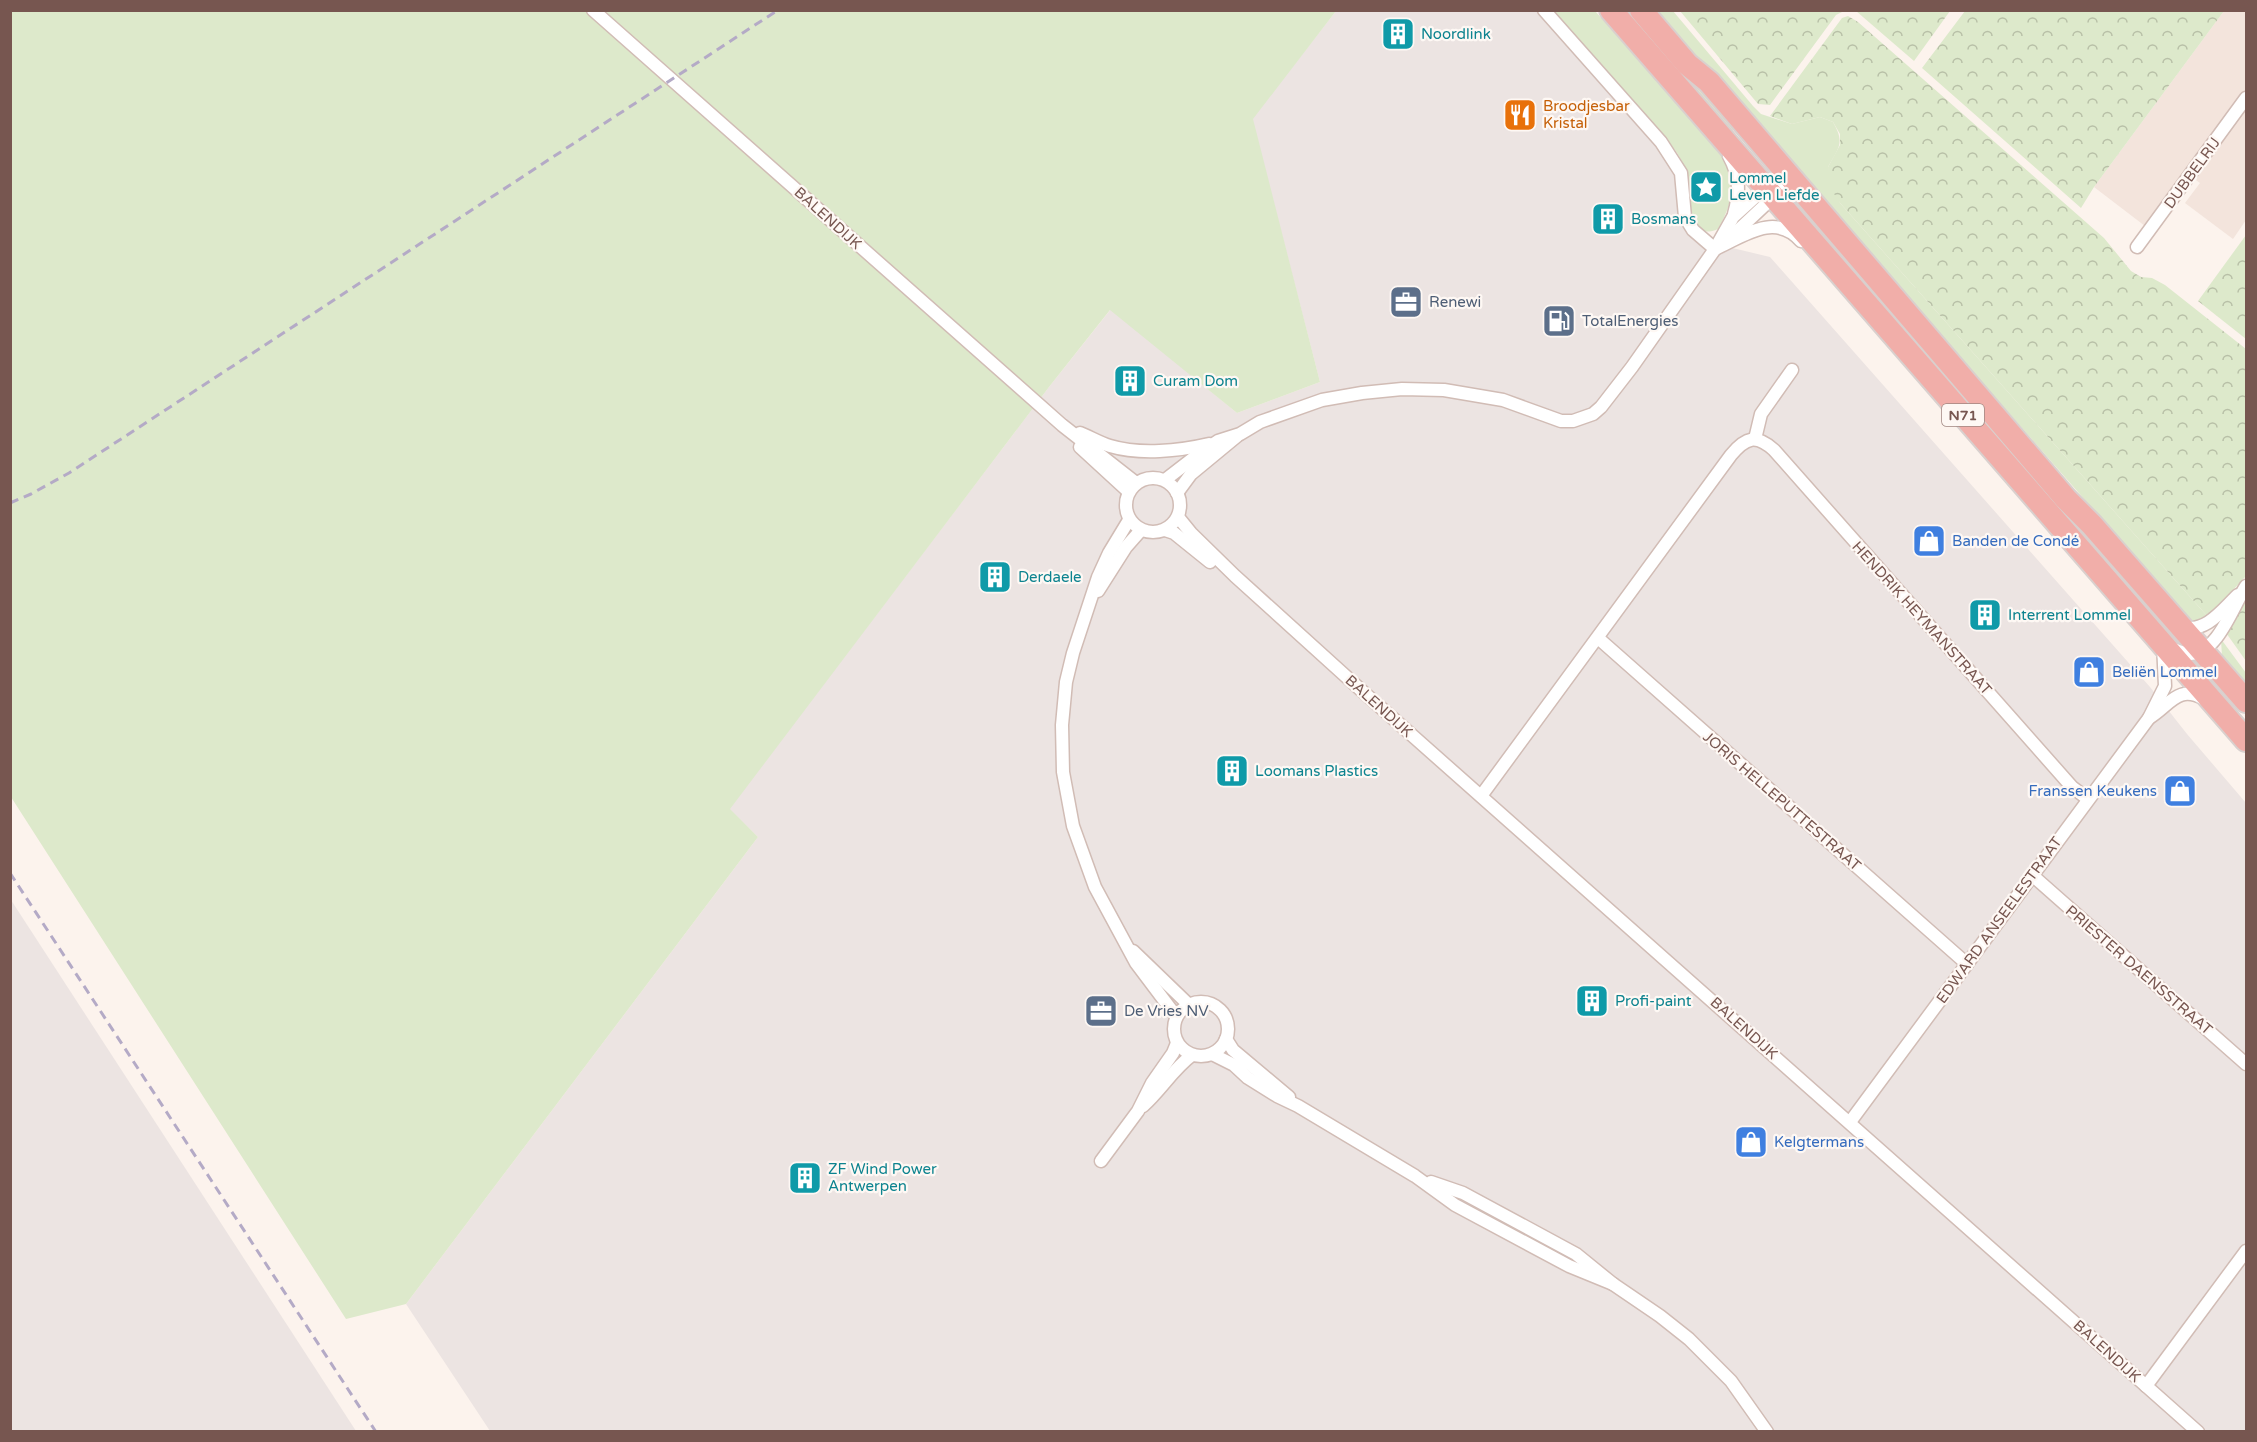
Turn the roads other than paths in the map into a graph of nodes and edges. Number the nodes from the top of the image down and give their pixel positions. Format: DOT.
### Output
graph roads {
  1 [pos="593,10"];
  2 [pos="1544,10"];
  3 [pos="1611,10"];
  4 [pos="1641,10"];
  5 [pos="1688,64"];
  6 [pos="2247,98"];
  7 [pos="1712,126"];
  8 [pos="1775,189"];
  9 [pos="1733,217"];
  10 [pos="2137,247"];
  11 [pos="1715,249"];
  12 [pos="1840,274"];
  13 [pos="1911,321"];
  14 [pos="1792,370"];
  15 [pos="1062,425"];
  16 [pos="1240,434"];
  17 [pos="1755,439"];
  18 [pos="1218,441"];
  19 [pos="1165,480"];
  20 [pos="1132,487"];
  21 [pos="1177,493"];
  22 [pos="1178,517"];
  23 [pos="1130,520"];
  24 [pos="1141,530"];
  25 [pos="1165,530"];
  26 [pos="1235,576"];
  27 [pos="2245,588"];
  28 [pos="1091,602"];
  29 [pos="2182,627"];
  30 [pos="2219,634"];
  31 [pos="1598,638"];
  32 [pos="2163,644"];
  33 [pos="2203,651"];
  34 [pos="2221,671"];
  35 [pos="2247,701"];
  36 [pos="2219,708"];
  37 [pos="2149,717"];
  38 [pos="2247,740"];
  39 [pos="1481,796"];
  40 [pos="2088,799"];
  41 [pos="2032,875"];
  42 [pos="1130,949"];
  43 [pos="1967,964"];
  44 [pos="1188,1004"];
  45 [pos="1176,1016"];
  46 [pos="1226,1039"];
  47 [pos="1178,1043"];
  48 [pos="1212,1054"];
  49 [pos="1192,1055"];
  50 [pos="2247,1064"];
  51 [pos="1298,1106"];
  52 [pos="1138,1111"];
  53 [pos="1850,1122"];
  54 [pos="1101,1161"];
  55 [pos="1415,1176"];
  56 [pos="1518,1224"];
  57 [pos="1512,1236"];
  58 [pos="2247,1251"];
  59 [pos="1613,1284"];
  60 [pos="2146,1386"];
  61 [pos="1767,1431"];
  62 [pos="2198,1431"];
  1 -- 15 [label="street, BALENDIJK"];
  2 -- 11 [label="street"];
  3 -- 7 [label="highway, N71"];
  4 -- 5 [label="highway, N71"];
  5 -- 8 [label="highway, N71"];
  5 -- 13 [label="highway, N71"];
  6 -- 10 [label="street, DUBBELRIJ"];
  7 -- 8 [label="highway, N71"];
  7 -- 9 [label="street"];
  8 -- 9 [label="street"];
  8 -- 11 [label="street"];
  8 -- 12 [label="highway, N71"];
  8 -- 13 [label="highway, N71"];
  9 -- 11 [label="street"];
  11 -- 12 [label="street"];
  11 -- 16 [label="street"];
  12 -- 32 [label="highway, N71"];
  13 -- 29 [label="highway, N71"];
  14 -- 17 [label="street"];
  15 -- 18 [label="street"];
  15 -- 20 [label="street"];
  16 -- 18 [label="street"];
  16 -- 21 [label="street"];
  17 -- 31 [label="street"];
  17 -- 40 [label="street, HENDRIK HEYMANSTRAAT"];
  18 -- 19 [label="street"];
  19 -- 20 [label="street"];
  19 -- 21 [label="street"];
  20 -- 23 [label="street"];
  21 -- 22 [label="street"];
  22 -- 25 [label="street"];
  22 -- 26 [label="street, BALENDIJK"];
  23 -- 24 [label="street"];
  23 -- 28 [label="street"];
  24 -- 25 [label="street"];
  24 -- 28 [label="street"];
  25 -- 26 [label="street, BALENDIJK"];
  26 -- 39 [label="street, BALENDIJK"];
  27 -- 29 [label="street"];
  27 -- 30 [label="street"];
  28 -- 42 [label="street"];
  29 -- 33 [label="highway, N71"];
  30 -- 33 [label="street"];
  30 -- 34 [label="street"];
  31 -- 39 [label="street"];
  31 -- 43 [label="street, JORIS HELLEPUTTESTRAAT"];
  32 -- 33 [label="street"];
  32 -- 36 [label="highway, N71"];
  32 -- 37 [label="street, EDWARD ANSEELESTRAAT"];
  33 -- 34 [label="highway, N71"];
  34 -- 35 [label="highway, N71"];
  36 -- 37 [label="street, EDWARD ANSEELESTRAAT"];
  36 -- 38 [label="highway, N71"];
  37 -- 40 [label="street, EDWARD ANSEELESTRAAT"];
  39 -- 53 [label="street, BALENDIJK"];
  40 -- 41 [label="street, EDWARD ANSEELESTRAAT"];
  41 -- 43 [label="street, EDWARD ANSEELESTRAAT"];
  41 -- 50 [label="street, PRIESTER DAENSSTRAAT"];
  42 -- 44 [label="street"];
  42 -- 45 [label="street"];
  43 -- 53 [label="street, EDWARD ANSEELESTRAAT"];
  44 -- 45 [label="street"];
  44 -- 46 [label="street"];
  45 -- 47 [label="street"];
  46 -- 48 [label="street"];
  46 -- 51 [label="street"];
  47 -- 49 [label="street"];
  47 -- 52 [label="street"];
  48 -- 49 [label="street"];
  48 -- 51 [label="street"];
  49 -- 52 [label="street"];
  51 -- 55 [label="street"];
  52 -- 54 [label="street"];
  53 -- 60 [label="street, BALENDIJK"];
  55 -- 56 [label="street"];
  55 -- 57 [label="street"];
  56 -- 57 [label="street"];
  56 -- 59 [label="street"];
  57 -- 59 [label="street"];
  58 -- 60 [label="street"];
  59 -- 61 [label="street"];
  60 -- 62 [label="street, BALENDIJK"];
}
